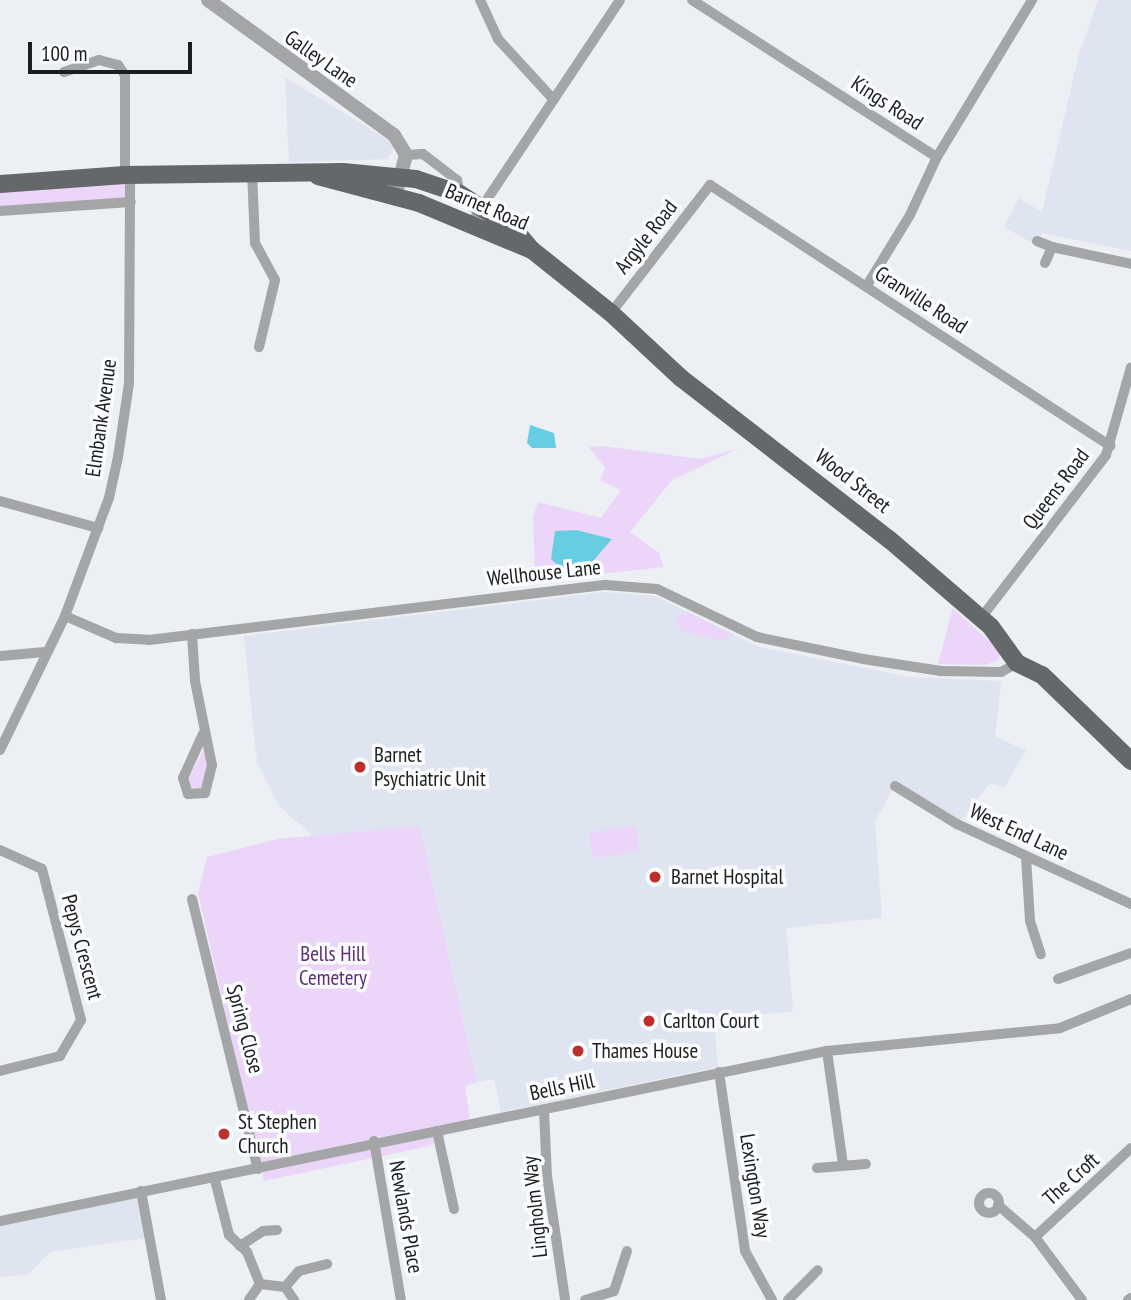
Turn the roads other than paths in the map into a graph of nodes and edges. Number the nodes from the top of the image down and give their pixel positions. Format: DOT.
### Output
graph roads {
  1 [pos="208,0"];
  2 [pos="480,0"];
  3 [pos="620,0"];
  4 [pos="692,0"];
  5 [pos="1032,0"];
  6 [pos="64,72"];
  7 [pos="553,99"];
  8 [pos="405,155"];
  9 [pos="937,157"];
  10 [pos="252,171"];
  11 [pos="128,175"];
  12 [pos="316,175"];
  13 [pos="401,177"];
  14 [pos="0,184"];
  15 [pos="710,186"];
  16 [pos="460,194"];
  17 [pos="395,197"];
  18 [pos="131,202"];
  19 [pos="481,205"];
  20 [pos="0,211"];
  21 [pos="470,225"];
  22 [pos="1037,241"];
  23 [pos="1052,247"];
  24 [pos="532,250"];
  25 [pos="1045,263"];
  26 [pos="1131,264"];
  27 [pos="866,287"];
  28 [pos="611,313"];
  29 [pos="259,347"];
  30 [pos="1131,367"];
  31 [pos="1111,446"];
  32 [pos="0,501"];
  33 [pos="98,528"];
  34 [pos="65,617"];
  35 [pos="981,618"];
  36 [pos="192,634"];
  37 [pos="45,652"];
  38 [pos="0,656"];
  39 [pos="1017,663"];
  40 [pos="203,734"];
  41 [pos="0,750"];
  42 [pos="1131,761"];
  43 [pos="895,786"];
  44 [pos="0,850"];
  45 [pos="1026,857"];
  46 [pos="192,900"];
  47 [pos="1131,904"];
  48 [pos="1131,953"];
  49 [pos="1041,954"];
  50 [pos="1058,979"];
  51 [pos="1131,999"];
  52 [pos="827,1051"];
  53 [pos="0,1071"];
  54 [pos="719,1072"];
  55 [pos="544,1111"];
  56 [pos="437,1131"];
  57 [pos="374,1141"];
  58 [pos="1131,1148"];
  59 [pos="866,1164"];
  60 [pos="843,1165"];
  61 [pos="817,1168"];
  62 [pos="258,1169"];
  63 [pos="215,1180"];
  64 [pos="141,1191"];
  65 [pos="998,1205"];
  66 [pos="454,1209"];
  67 [pos="0,1221"];
  68 [pos="277,1230"];
  69 [pos="1035,1237"];
  70 [pos="240,1246"];
  71 [pos="627,1251"];
  72 [pos="327,1264"];
  73 [pos="818,1270"];
  74 [pos="260,1284"];
  75 [pos="285,1287"];
  76 [pos="161,1300"];
  77 [pos="249,1300"];
  78 [pos="294,1300"];
  79 [pos="401,1300"];
  80 [pos="565,1300"];
  81 [pos="585,1300"];
  82 [pos="772,1300"];
  83 [pos="788,1300"];
  84 [pos="1082,1300"];
  1 -- 8 [label="street, Galley Lane"];
  2 -- 7 [label="street"];
  3 -- 7 [label="street"];
  4 -- 9 [label="street, Kings Road"];
  5 -- 9 [label="street"];
  6 -- 11 [label="street, Elmbank Avenue"];
  7 -- 19 [label="street"];
  8 -- 13 [label="street"];
  8 -- 16 [label="street"];
  9 -- 27 [label="street"];
  10 -- 11 [label="main road, Barnet Road"];
  10 -- 12 [label="main road, Barnet Road"];
  10 -- 29 [label="street"];
  11 -- 14 [label="main road, Barnet Road"];
  11 -- 18 [label="street, Elmbank Avenue"];
  12 -- 13 [label="main road, Barnet Road"];
  12 -- 17 [label="main road, Barnet Road"];
  13 -- 16 [label="main road, Barnet Road"];
  13 -- 17 [label="street"];
  15 -- 27 [label="street, Granville Road"];
  15 -- 28 [label="street, Argyle Road"];
  16 -- 19 [label="main road, Barnet Road"];
  17 -- 21 [label="main road, Barnet Road"];
  18 -- 20 [label="street"];
  18 -- 33 [label="street, Elmbank Avenue"];
  19 -- 21 [label="street"];
  19 -- 24 [label="main road, Barnet Road"];
  21 -- 24 [label="main road, Barnet Road"];
  22 -- 23 [label="street"];
  23 -- 25 [label="street"];
  23 -- 26 [label="street"];
  24 -- 28 [label="main road, Wood Street"];
  27 -- 31 [label="street, Granville Road"];
  28 -- 35 [label="main road, Wood Street"];
  30 -- 31 [label="street, Queens Road"];
  31 -- 35 [label="street, Queens Road"];
  32 -- 33 [label="street"];
  33 -- 34 [label="street, Elmbank Avenue"];
  34 -- 36 [label="street, Wellhouse Lane"];
  34 -- 37 [label="street, Elmbank Avenue"];
  35 -- 39 [label="main road, Wood Street"];
  36 -- 39 [label="street, Wellhouse Lane"];
  36 -- 40 [label="street"];
  37 -- 38 [label="street"];
  37 -- 41 [label="street, Elmbank Avenue"];
  39 -- 42 [label="main road, Wood Street"];
  40 -- 40 [label="street"];
  43 -- 45 [label="street, West End Lane"];
  44 -- 53 [label="street, Pepys Crescent"];
  45 -- 47 [label="street, West End Lane"];
  45 -- 49 [label="street"];
  46 -- 62 [label="street, Spring Close"];
  48 -- 50 [label="street"];
  51 -- 52 [label="street, Bells Hill"];
  52 -- 54 [label="street, Bells Hill"];
  52 -- 60 [label="street"];
  54 -- 55 [label="street, Bells Hill"];
  54 -- 82 [label="street, Lexington Way"];
  55 -- 56 [label="street, Bells Hill"];
  55 -- 80 [label="street, Lingholm Way"];
  56 -- 57 [label="street, Bells Hill"];
  56 -- 66 [label="street"];
  57 -- 62 [label="street, Bells Hill"];
  57 -- 79 [label="street, Newlands Place"];
  58 -- 69 [label="street, The Croft"];
  59 -- 60 [label="street"];
  60 -- 61 [label="street"];
  62 -- 63 [label="street, Bells Hill"];
  63 -- 64 [label="street, Bells Hill"];
  63 -- 70 [label="street"];
  64 -- 67 [label="street, Bells Hill"];
  64 -- 76 [label="street"];
  65 -- 69 [label="street"];
  68 -- 70 [label="street"];
  69 -- 84 [label="street"];
  70 -- 74 [label="street"];
  71 -- 81 [label="street"];
  72 -- 75 [label="street"];
  73 -- 83 [label="street"];
  74 -- 75 [label="street"];
  74 -- 77 [label="street"];
  75 -- 78 [label="street"];
}
